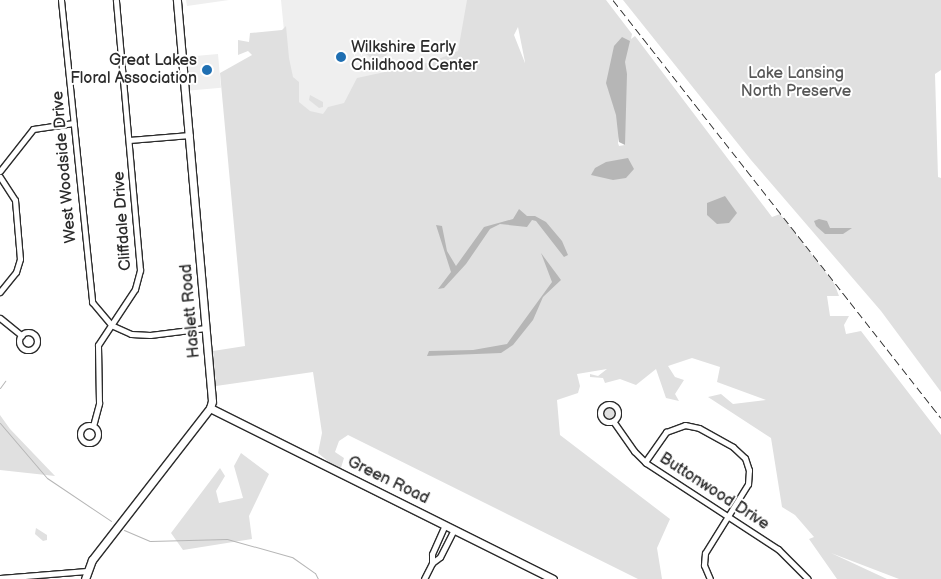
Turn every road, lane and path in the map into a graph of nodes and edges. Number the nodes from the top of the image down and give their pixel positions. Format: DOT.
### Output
graph roads {
  1 [pos="61,0"];
  2 [pos="177,0"];
  3 [pos="116,1"];
  4 [pos="74,123"];
  5 [pos="190,135"];
  6 [pos="130,140"];
  7 [pos="0,171"];
  8 [pos="0,177"];
  9 [pos="0,292"];
  10 [pos="0,318"];
  11 [pos="111,325"];
  12 [pos="206,328"];
  13 [pos="22,336"];
  14 [pos="210,408"];
  15 [pos="614,421"];
  16 [pos="93,426"];
  17 [pos="645,462"];
  18 [pos="728,516"];
  19 [pos="445,525"];
  20 [pos="454,529"];
  21 [pos="432,563"];
  22 [pos="87,571"];
  23 [pos="0,578"];
  24 [pos="85,579"];
  25 [pos="424,579"];
  26 [pos="552,579"];
  27 [pos="710,579"];
  28 [pos="808,579"];
  1 -- 4 [label="street, West Woodside Drive"];
  2 -- 5 [label="street, Haslett Road"];
  3 -- 6 [label="street, Cliffdale Drive"];
  4 -- 7 [label="street"];
  4 -- 11 [label="street, West Woodside Drive"];
  5 -- 6 [label="street"];
  5 -- 12 [label="street, Haslett Road"];
  6 -- 11 [label="street, Cliffdale Drive"];
  8 -- 9 [label="street"];
  10 -- 13 [label="street"];
  11 -- 12 [label="street"];
  11 -- 16 [label="street, Cliffdale Drive"];
  12 -- 14 [label="street, Haslett Road"];
  14 -- 19 [label="street, Green Road"];
  14 -- 22 [label="street"];
  15 -- 17 [label="street, Buttonwood Drive"];
  17 -- 18 [label="street, Buttonwood Drive"];
  17 -- 18 [label="street"];
  18 -- 27 [label="street"];
  18 -- 28 [label="street, Buttonwood Drive"];
  19 -- 20 [label="street, Green Road"];
  19 -- 21 [label="street"];
  20 -- 21 [label="street"];
  20 -- 26 [label="street, Green Road"];
  21 -- 25 [label="street"];
  22 -- 23 [label="street"];
  22 -- 24 [label="street"];
}
